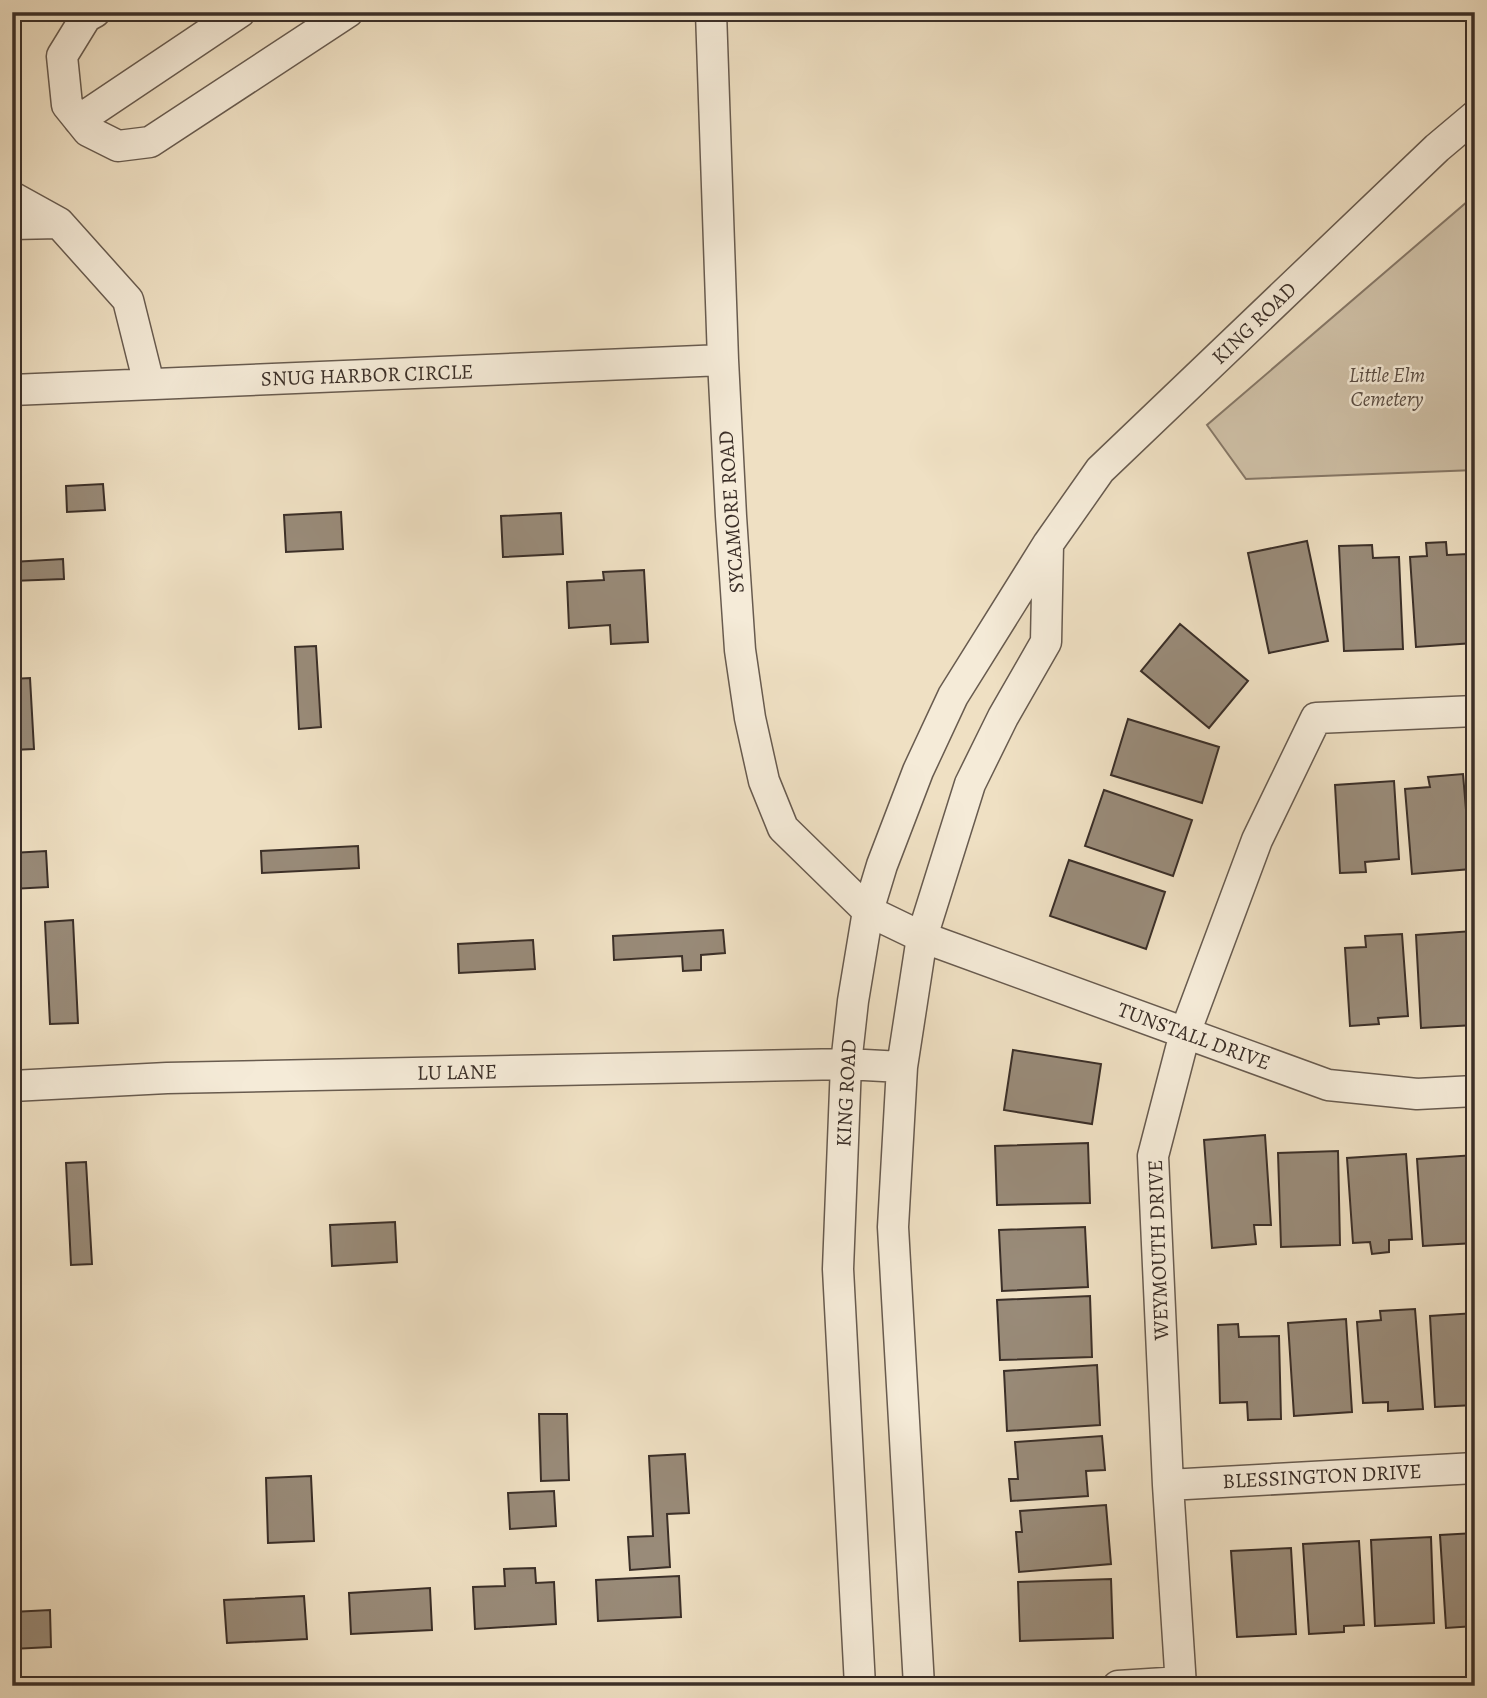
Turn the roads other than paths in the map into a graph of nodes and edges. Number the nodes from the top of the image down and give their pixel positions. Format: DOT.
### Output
graph roads {
  1 [pos="95,12"];
  2 [pos="240,12"];
  3 [pos="348,12"];
  4 [pos="711,12"];
  5 [pos="1475,116"];
  6 [pos="79,120"];
  7 [pos="12,197"];
  8 [pos="59,223"];
  9 [pos="12,224"];
  10 [pos="723,360"];
  11 [pos="149,384"];
  12 [pos="12,390"];
  13 [pos="1048,544"];
  14 [pos="1475,711"];
  15 [pos="868,911"];
  16 [pos="922,937"];
  17 [pos="1185,1033"];
  18 [pos="846,1064"];
  19 [pos="902,1067"];
  20 [pos="12,1086"];
  21 [pos="1475,1091"];
  22 [pos="1475,1468"];
  23 [pos="1168,1485"];
  24 [pos="1181,1684"];
  25 [pos="860,1686"];
  26 [pos="919,1686"];
  27 [pos="1118,1686"];
  1 -- 6 [label="street"];
  2 -- 6 [label="street"];
  3 -- 6 [label="street"];
  4 -- 10 [label="street, SYCAMORE ROAD"];
  5 -- 13 [label="street, KING ROAD"];
  7 -- 8 [label="street"];
  8 -- 9 [label="street"];
  8 -- 11 [label="street"];
  10 -- 11 [label="street, SNUG HARBOR CIRCLE"];
  10 -- 15 [label="street, SYCAMORE ROAD"];
  11 -- 12 [label="street, SNUG HARBOR CIRCLE"];
  13 -- 15 [label="street, KING ROAD"];
  13 -- 16 [label="street"];
  14 -- 17 [label="street, WEYMOUTH DRIVE"];
  15 -- 16 [label="street, SYCAMORE ROAD"];
  15 -- 18 [label="street, KING ROAD"];
  16 -- 17 [label="street, TUNSTALL DRIVE"];
  16 -- 19 [label="street"];
  17 -- 21 [label="street, TUNSTALL DRIVE"];
  17 -- 23 [label="street, WEYMOUTH DRIVE"];
  18 -- 19 [label="street, LU LANE"];
  18 -- 20 [label="street, LU LANE"];
  18 -- 25 [label="street, KING ROAD"];
  19 -- 26 [label="street"];
  22 -- 23 [label="street, BLESSINGTON DRIVE"];
  23 -- 24 [label="street, WEYMOUTH DRIVE"];
  24 -- 27 [label="street"];
}
